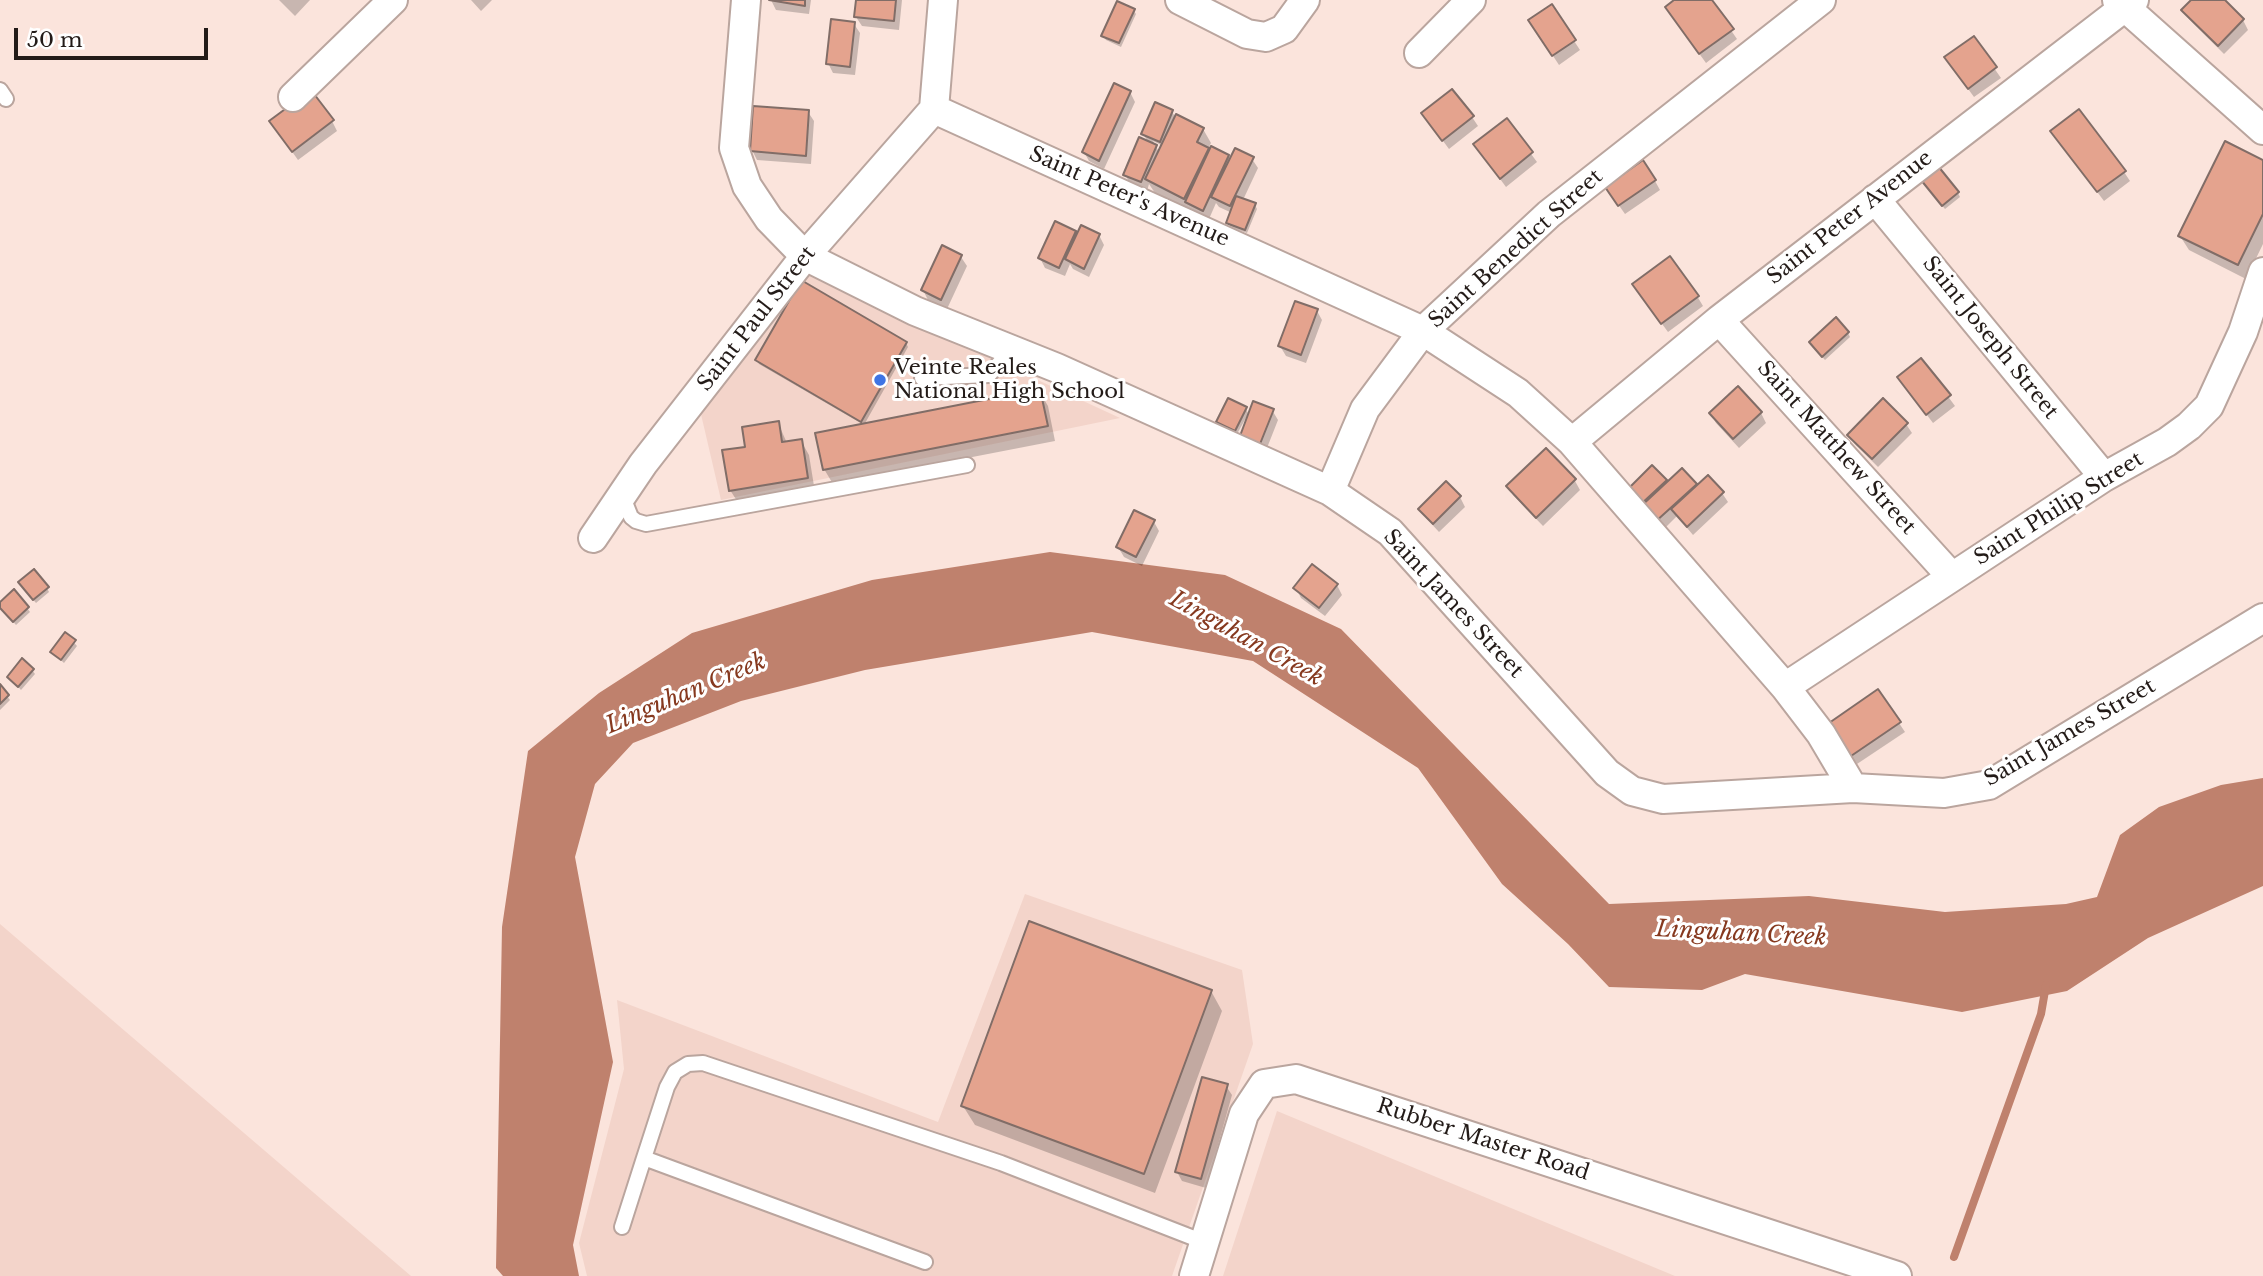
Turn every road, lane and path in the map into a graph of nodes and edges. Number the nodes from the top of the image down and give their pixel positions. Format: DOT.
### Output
graph roads {
  1 [pos="393,0"];
  2 [pos="746,0"];
  3 [pos="943,0"];
  4 [pos="1180,0"];
  5 [pos="1305,0"];
  6 [pos="1471,0"];
  7 [pos="1821,0"];
  8 [pos="2125,2"];
  9 [pos="1419,54"];
  10 [pos="293,97"];
  11 [pos="934,109"];
  12 [pos="2263,130"];
  13 [pos="1875,199"];
  14 [pos="806,256"];
  15 [pos="2263,272"];
  16 [pos="1719,320"];
  17 [pos="1423,331"];
  18 [pos="1006,349"];
  19 [pos="922,378"];
  20 [pos="1572,442"];
  21 [pos="967,465"];
  22 [pos="2105,477"];
  23 [pos="1330,491"];
  24 [pos="623,497"];
  25 [pos="593,538"];
  26 [pos="1952,577"];
  27 [pos="2263,618"];
  28 [pos="1785,687"];
  29 [pos="1853,788"];
  30 [pos="644,1158"];
  31 [pos="621,1227"];
  32 [pos="1204,1242"];
  33 [pos="925,1262"];
  34 [pos="1194,1276"];
  35 [pos="1897,1276"];
  1 -- 10 [label="street"];
  2 -- 14 [label="street, Saint James Street"];
  3 -- 11 [label="street"];
  4 -- 5 [label="street"];
  6 -- 9 [label="street"];
  7 -- 17 [label="street, Saint Benedict Street"];
  8 -- 12 [label="street"];
  8 -- 13 [label="street, Saint Peter Avenue"];
  11 -- 14 [label="street, Saint Paul Street"];
  11 -- 17 [label="street, Saint Peter's Avenue"];
  13 -- 16 [label="street, Saint Peter Avenue"];
  13 -- 22 [label="street, Saint Joseph Street"];
  14 -- 18 [label="street, Saint James Street"];
  14 -- 24 [label="street, Saint Paul Street"];
  15 -- 22 [label="street, Saint Philip Street"];
  16 -- 20 [label="street, Saint Peter Avenue"];
  16 -- 26 [label="street, Saint Matthew Street"];
  17 -- 20 [label="street"];
  17 -- 23 [label="street, Saint Benedict Street"];
  18 -- 19 [label="lane"];
  18 -- 23 [label="street, Saint James Street"];
  20 -- 28 [label="street"];
  21 -- 24 [label="lane"];
  22 -- 26 [label="street, Saint Philip Street"];
  23 -- 29 [label="street, Saint James Street"];
  24 -- 25 [label="street, Saint Paul Street"];
  26 -- 28 [label="street, Saint Philip Street"];
  27 -- 29 [label="street, Saint James Street"];
  28 -- 29 [label="street"];
  30 -- 31 [label="lane"];
  30 -- 32 [label="lane"];
  30 -- 33 [label="lane"];
  32 -- 34 [label="street, Rubber Master Road"];
  32 -- 35 [label="street, Rubber Master Road"];
}
